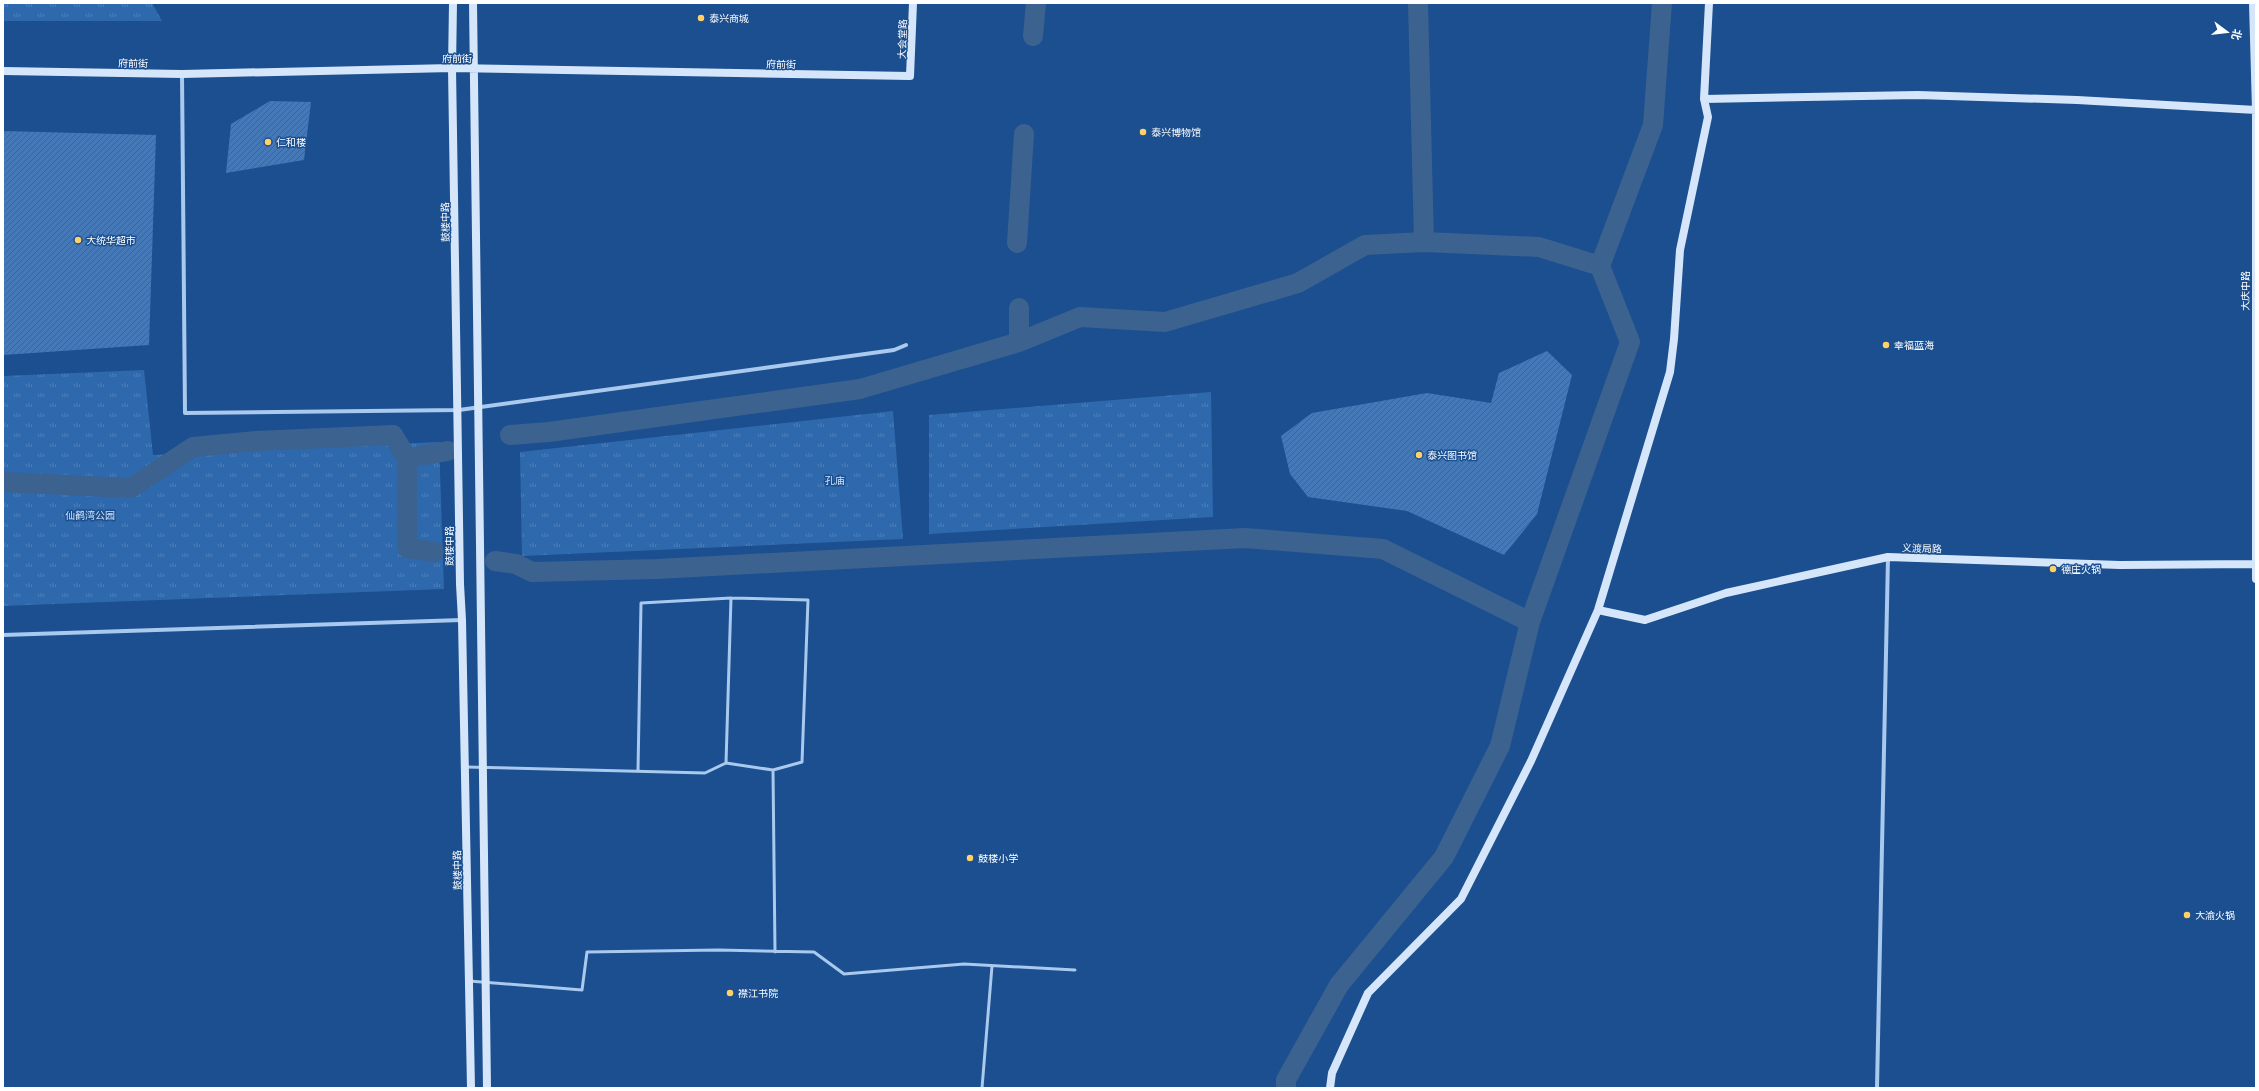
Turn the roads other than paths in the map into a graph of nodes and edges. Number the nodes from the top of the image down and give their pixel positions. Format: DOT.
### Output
graph roads {
  1 [pos="453,3"];
  2 [pos="472,3"];
  3 [pos="913,3"];
  4 [pos="1709,3"];
  5 [pos="2253,3"];
  6 [pos="452,68"];
  7 [pos="472,68"];
  8 [pos="3,71"];
  9 [pos="182,74"];
  10 [pos="910,76"];
  11 [pos="1704,99"];
  12 [pos="2256,110"];
  13 [pos="906,346"];
  14 [pos="478,408"];
  15 [pos="458,410"];
  16 [pos="1888,557"];
  17 [pos="2255,564"];
  18 [pos="2256,579"];
  19 [pos="732,598"];
  20 [pos="1598,610"];
  21 [pos="462,620"];
  22 [pos="3,635"];
  23 [pos="726,763"];
  24 [pos="482,766"];
  25 [pos="465,768"];
  26 [pos="773,770"];
  27 [pos="638,771"];
  28 [pos="775,952"];
  29 [pos="992,966"];
  30 [pos="1075,970"];
  31 [pos="469,981"];
  32 [pos="484,984"];
  33 [pos="471,1088"];
  34 [pos="487,1088"];
  35 [pos="982,1088"];
  36 [pos="1330,1088"];
  37 [pos="1877,1088"];
  1 -- 6 [label="street, 鼓楼中路"];
  2 -- 7 [label="street"];
  3 -- 10 [label="street, 大会堂路"];
  4 -- 11 [label="street"];
  5 -- 12 [label="street, 大庆中路"];
  6 -- 7 [label="street, 府前街"];
  6 -- 9 [label="street, 府前街"];
  6 -- 15 [label="street, 鼓楼中路"];
  7 -- 10 [label="street, 府前街"];
  7 -- 14 [label="street"];
  8 -- 9 [label="street, 府前街"];
  9 -- 15 [label="street"];
  11 -- 12 [label="street"];
  11 -- 20 [label="street"];
  12 -- 17 [label="street, 大庆中路"];
  13 -- 14 [label="street"];
  14 -- 15 [label="street"];
  14 -- 24 [label="street"];
  15 -- 21 [label="street, 鼓楼中路"];
  16 -- 17 [label="street, 义渡局路"];
  16 -- 20 [label="street, 义渡局路"];
  16 -- 37 [label="street"];
  17 -- 18 [label="street, 大庆中路"];
  19 -- 23 [label="lane"];
  19 -- 26 [label="lane"];
  19 -- 27 [label="lane"];
  20 -- 36 [label="street"];
  21 -- 22 [label="street"];
  21 -- 25 [label="street, 鼓楼中路"];
  23 -- 26 [label="lane"];
  23 -- 27 [label="lane"];
  24 -- 25 [label="lane"];
  24 -- 27 [label="lane"];
  24 -- 32 [label="street"];
  25 -- 31 [label="street, 鼓楼中路"];
  26 -- 28 [label="lane"];
  28 -- 29 [label="lane"];
  28 -- 32 [label="lane"];
  29 -- 30 [label="lane"];
  29 -- 35 [label="lane"];
  31 -- 32 [label="lane"];
  31 -- 33 [label="street, 鼓楼中路"];
  32 -- 34 [label="street"];
}
